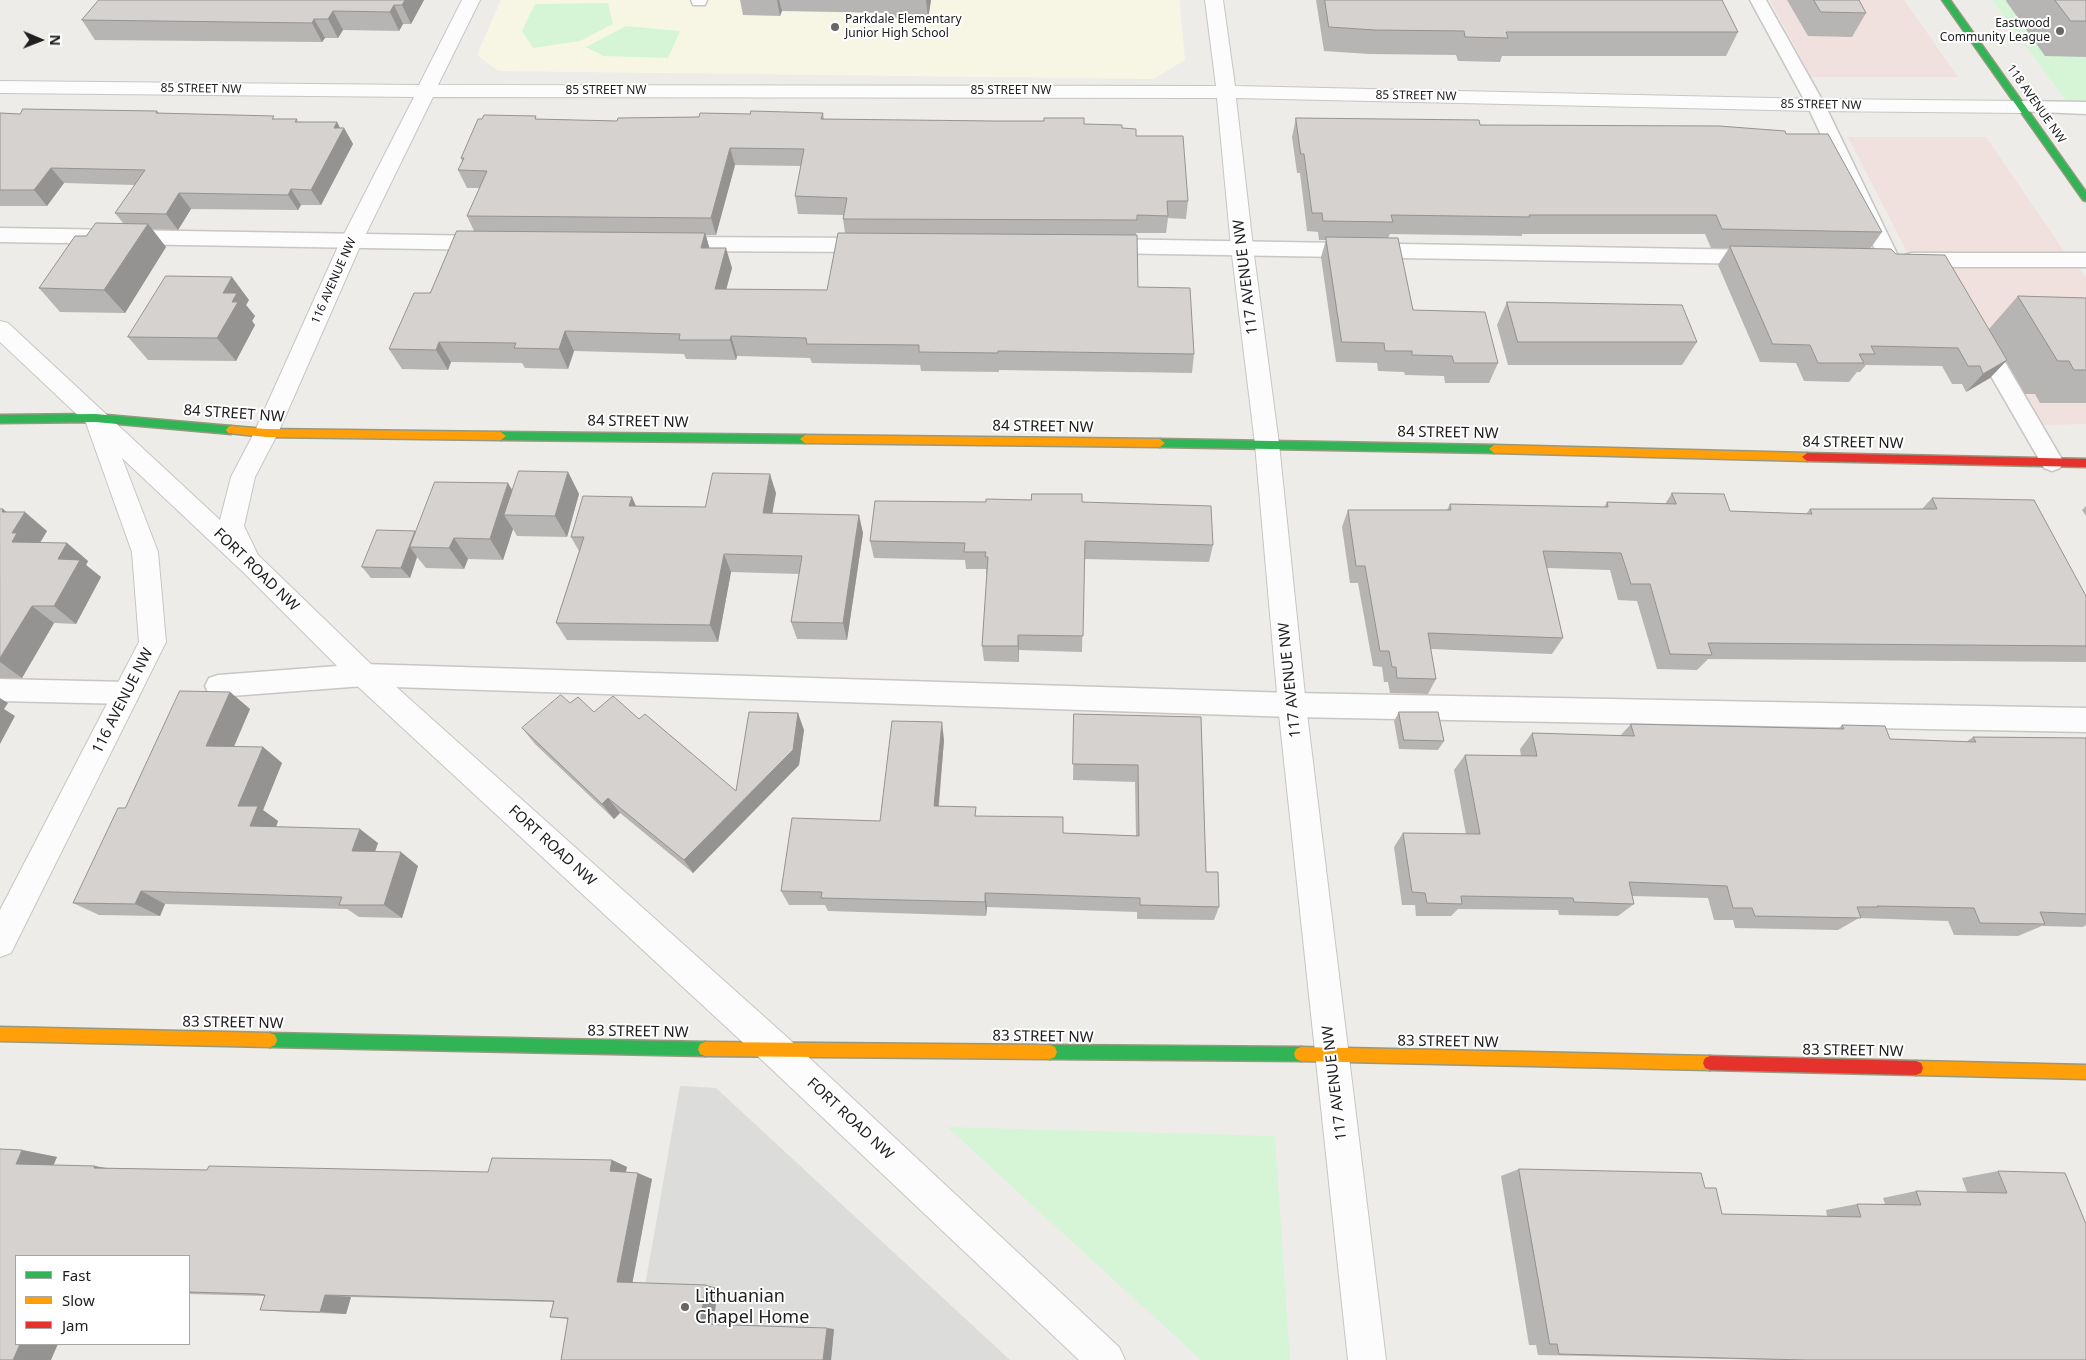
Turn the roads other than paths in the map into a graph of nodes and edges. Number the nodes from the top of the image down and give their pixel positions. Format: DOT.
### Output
graph roads {
  1 [pos="471,0"];
  2 [pos="1214,0"];
  3 [pos="1758,0"];
  4 [pos="1946,0"];
  5 [pos="0,87"];
  6 [pos="426,91"];
  7 [pos="1226,92"];
  8 [pos="1816,105"];
  9 [pos="2022,108"];
  10 [pos="2086,108"];
  11 [pos="2086,198"];
  12 [pos="0,235"];
  13 [pos="352,242"];
  14 [pos="510,243"];
  15 [pos="648,244"];
  16 [pos="896,245"];
  17 [pos="1084,246"];
  18 [pos="1242,247"];
  19 [pos="1780,258"];
  20 [pos="2086,260"];
  21 [pos="1969,319"];
  22 [pos="0,329"];
  23 [pos="95,418"];
  24 [pos="0,419"];
  25 [pos="266,432"];
  26 [pos="1267,444"];
  27 [pos="2052,462"];
  28 [pos="2086,463"];
  29 [pos="253,566"];
  30 [pos="364,676"];
  31 [pos="218,686"];
  32 [pos="0,690"];
  33 [pos="127,693"];
  34 [pos="1292,705"];
  35 [pos="2086,720"];
  36 [pos="0,942"];
  37 [pos="0,1034"];
  38 [pos="776,1050"];
  39 [pos="1331,1054"];
  40 [pos="2086,1072"];
  41 [pos="1106,1360"];
  42 [pos="1367,1360"];
  1 -- 6 [label="street, 116 AVENUE NW"];
  2 -- 7 [label="street, 117 AVENUE NW"];
  3 -- 8 [label="lane"];
  4 -- 9 [label="street, 118 AVENUE NW"];
  5 -- 6 [label="street, 85 STREET NW"];
  6 -- 7 [label="street, 85 STREET NW"];
  6 -- 13 [label="street, 116 AVENUE NW"];
  7 -- 8 [label="street, 85 STREET NW"];
  7 -- 18 [label="street, 117 AVENUE NW"];
  8 -- 9 [label="street, 85 STREET NW"];
  8 -- 20 [label="lane"];
  9 -- 10 [label="lane"];
  9 -- 11 [label="street, 118 AVENUE NW"];
  12 -- 13 [label="lane"];
  13 -- 14 [label="lane"];
  13 -- 25 [label="street, 116 AVENUE NW"];
  15 -- 16 [label="lane"];
  17 -- 18 [label="lane"];
  18 -- 19 [label="lane"];
  18 -- 26 [label="street, 117 AVENUE NW"];
  21 -- 27 [label="lane"];
  22 -- 23 [label="street, FORT ROAD NW"];
  23 -- 24 [label="street, 84 STREET NW"];
  23 -- 25 [label="street, 84 STREET NW"];
  23 -- 29 [label="street, FORT ROAD NW"];
  23 -- 33 [label="street, 116 AVENUE NW"];
  25 -- 26 [label="street, 84 STREET NW"];
  25 -- 29 [label="street, 116 AVENUE NW"];
  26 -- 27 [label="street, 84 STREET NW"];
  26 -- 34 [label="street, 117 AVENUE NW"];
  27 -- 28 [label="street, 84 STREET NW"];
  29 -- 30 [label="street, FORT ROAD NW"];
  30 -- 31 [label="lane"];
  30 -- 34 [label="lane"];
  30 -- 38 [label="street, FORT ROAD NW"];
  32 -- 33 [label="lane"];
  33 -- 36 [label="street, 116 AVENUE NW"];
  34 -- 35 [label="lane"];
  34 -- 39 [label="street, 117 AVENUE NW"];
  37 -- 38 [label="street, 83 STREET NW"];
  38 -- 39 [label="street, 83 STREET NW"];
  38 -- 41 [label="street, FORT ROAD NW"];
  39 -- 40 [label="street, 83 STREET NW"];
  39 -- 42 [label="street, 117 AVENUE NW"];
}
